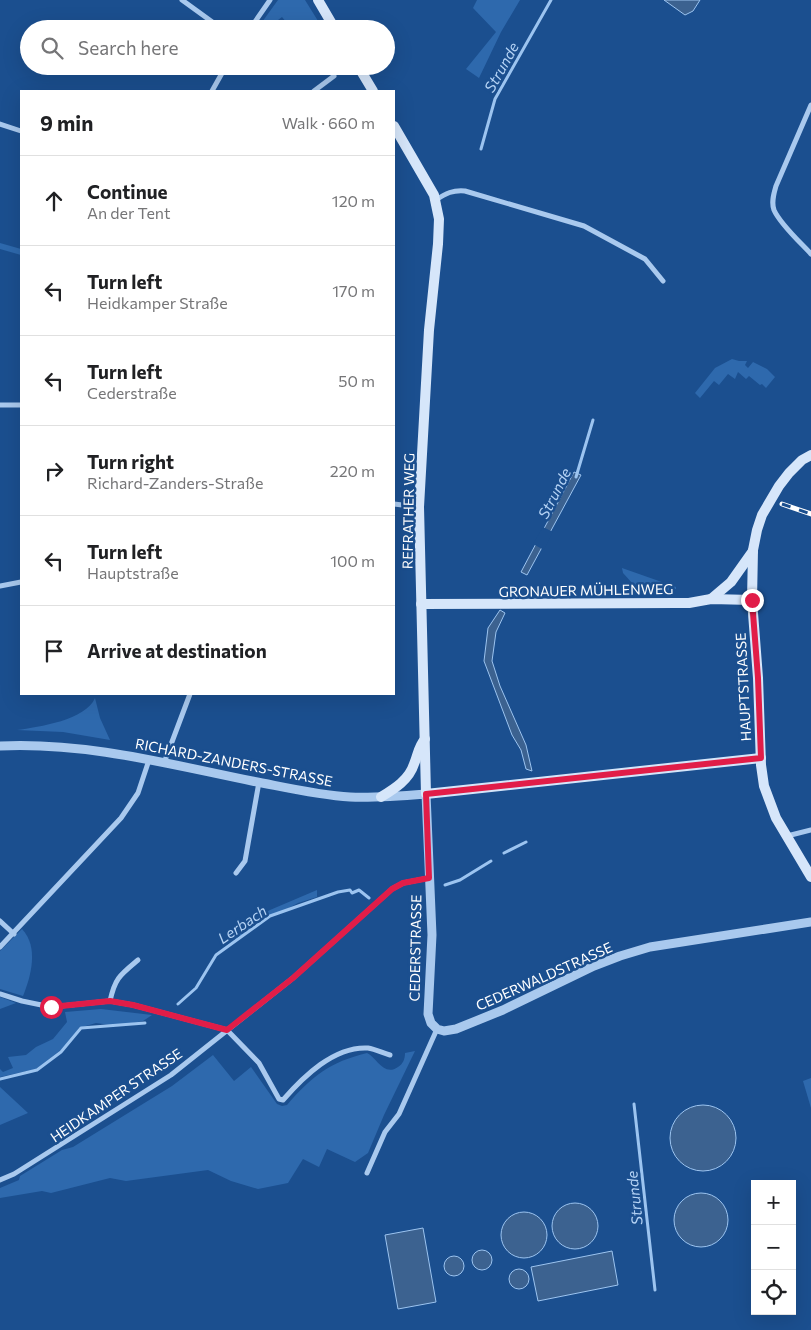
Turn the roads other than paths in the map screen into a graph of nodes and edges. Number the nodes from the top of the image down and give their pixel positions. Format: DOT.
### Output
graph roads {
  1 [pos="182,0"];
  2 [pos="270,0"];
  3 [pos="318,0"];
  4 [pos="210,20"];
  5 [pos="256,20"];
  6 [pos="330,20"];
  7 [pos="221,75"];
  8 [pos="363,75"];
  9 [pos="334,76"];
  10 [pos="213,90"];
  11 [pos="315,90"];
  12 [pos="372,90"];
  13 [pos="811,105"];
  14 [pos="0,124"];
  15 [pos="395,128"];
  16 [pos="20,131"];
  17 [pos="436,200"];
  18 [pos="811,254"];
  19 [pos="663,281"];
  20 [pos="0,405"];
  21 [pos="20,405"];
  22 [pos="811,455"];
  23 [pos="395,504"];
  24 [pos="419,507"];
  25 [pos="753,550"];
  26 [pos="20,582"];
  27 [pos="0,586"];
  28 [pos="711,599"];
  29 [pos="752,600"];
  30 [pos="421,604"];
  31 [pos="190,695"];
  32 [pos="425,739"];
  33 [pos="0,746"];
  34 [pos="761,758"];
  35 [pos="149,760"];
  36 [pos="164,763"];
  37 [pos="259,782"];
  38 [pos="426,794"];
  39 [pos="381,797"];
  40 [pos="811,830"];
  41 [pos="787,836"];
  42 [pos="236,873"];
  43 [pos="811,877"];
  44 [pos="429,878"];
  45 [pos="0,921"];
  46 [pos="811,922"];
  47 [pos="14,934"];
  48 [pos="0,947"];
  49 [pos="138,960"];
  50 [pos="0,994"];
  51 [pos="110,1001"];
  52 [pos="437,1029"];
  53 [pos="227,1030"];
  54 [pos="390,1055"];
  55 [pos="366,1173"];
  56 [pos="0,1180"];
  1 -- 4 [label="street"];
  2 -- 5 [label="street"];
  3 -- 6 [label="main road"];
  7 -- 10 [label="street"];
  8 -- 12 [label="main road"];
  9 -- 11 [label="street"];
  13 -- 18 [label="street"];
  14 -- 16 [label="street"];
  15 -- 17 [label="main road, REFRATHER WEG"];
  17 -- 19 [label="street"];
  17 -- 24 [label="main road, REFRATHER WEG"];
  20 -- 21 [label="street"];
  22 -- 25 [label="main road, HAUPTSTRASSE"];
  23 -- 24 [label="street"];
  24 -- 30 [label="main road, REFRATHER WEG"];
  25 -- 28 [label="main road"];
  25 -- 29 [label="main road, HAUPTSTRASSE"];
  26 -- 27 [label="street"];
  28 -- 29 [label="main road, GRONAUER MÜHLENWEG"];
  28 -- 30 [label="main road, GRONAUER MÜHLENWEG"];
  29 -- 34 [label="main road, HAUPTSTRASSE"];
  30 -- 32 [label="main road, REFRATHER WEG"];
  31 -- 36 [label="street"];
  32 -- 38 [label="main road, REFRATHER WEG"];
  32 -- 39 [label="main road"];
  33 -- 35 [label="street, RICHARD-ZANDERS-STRASSE"];
  34 -- 38 [label="main road, RICHARD-ZANDERS-STRASSE"];
  34 -- 41 [label="main road, HAUPTSTRASSE"];
  35 -- 36 [label="street, RICHARD-ZANDERS-STRASSE"];
  35 -- 47 [label="street"];
  36 -- 37 [label="street, RICHARD-ZANDERS-STRASSE"];
  37 -- 39 [label="street, RICHARD-ZANDERS-STRASSE"];
  37 -- 42 [label="street"];
  38 -- 39 [label="street, RICHARD-ZANDERS-STRASSE"];
  38 -- 44 [label="street, CEDERSTRASSE"];
  40 -- 41 [label="street"];
  41 -- 43 [label="main road, HAUPTSTRASSE"];
  44 -- 52 [label="street, CEDERSTRASSE"];
  44 -- 53 [label="street, HEIDKAMPER STRASSE"];
  45 -- 47 [label="street"];
  46 -- 52 [label="street, CEDERWALDSTRASSE"];
  47 -- 48 [label="street"];
  49 -- 51 [label="street"];
  50 -- 51 [label="street"];
  51 -- 53 [label="street"];
  52 -- 55 [label="street"];
  53 -- 54 [label="street"];
  53 -- 56 [label="street, HEIDKAMPER STRASSE"];
}
